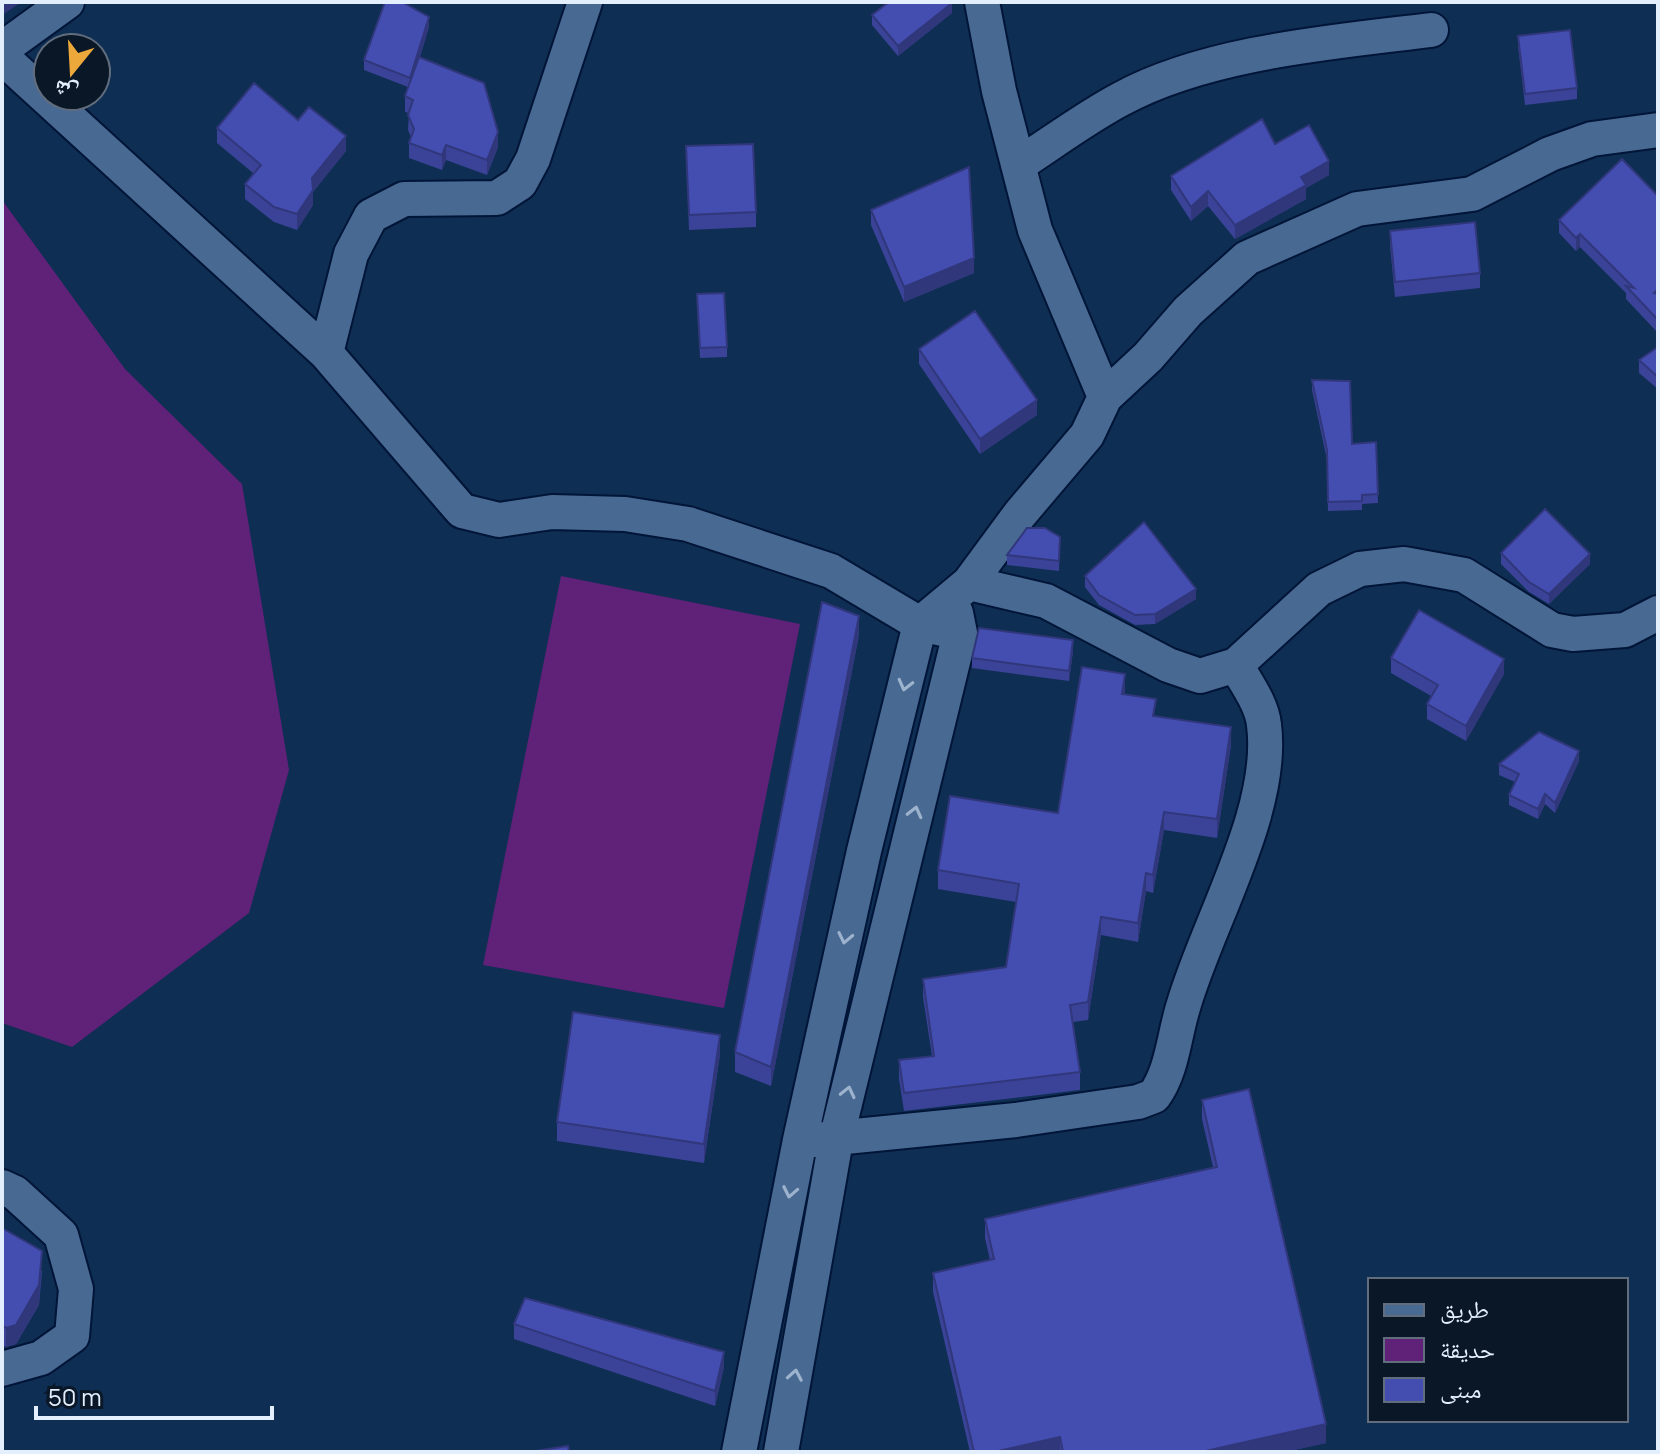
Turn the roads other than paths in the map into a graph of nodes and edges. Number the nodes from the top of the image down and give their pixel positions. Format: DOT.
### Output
graph roads {
  1 [pos="67,2"];
  2 [pos="585,2"];
  3 [pos="982,2"];
  4 [pos="1431,30"];
  5 [pos="2,49"];
  6 [pos="2,57"];
  7 [pos="1658,130"];
  8 [pos="1018,165"];
  9 [pos="326,353"];
  10 [pos="1105,397"];
  11 [pos="962,590"];
  12 [pos="1658,613"];
  13 [pos="920,624"];
  14 [pos="960,633"];
  15 [pos="1236,665"];
  16 [pos="864,851"];
  17 [pos="904,857"];
  18 [pos="800,1140"];
  19 [pos="836,1140"];
  20 [pos="2,1187"];
  21 [pos="2,1369"];
  22 [pos="739,1452"];
  23 [pos="781,1452"];
  1 -- 5 [label="street"];
  2 -- 9 [label="street"];
  3 -- 8 [label="street"];
  4 -- 8 [label="street"];
  6 -- 9 [label="street"];
  7 -- 10 [label="street"];
  8 -- 10 [label="street"];
  9 -- 13 [label="street"];
  10 -- 11 [label="street"];
  11 -- 13 [label="street"];
  11 -- 14 [label="street"];
  11 -- 15 [label="street"];
  12 -- 15 [label="street"];
  13 -- 14 [label="street"];
  13 -- 16 [label="street, one-way"];
  17 -- 14 [label="street, one-way"];
  15 -- 19 [label="street"];
  16 -- 17 [label="street"];
  16 -- 18 [label="street, one-way"];
  19 -- 17 [label="street, one-way"];
  18 -- 19 [label="street"];
  18 -- 22 [label="street, one-way"];
  23 -- 19 [label="street, one-way"];
  20 -- 21 [label="street"];
}
